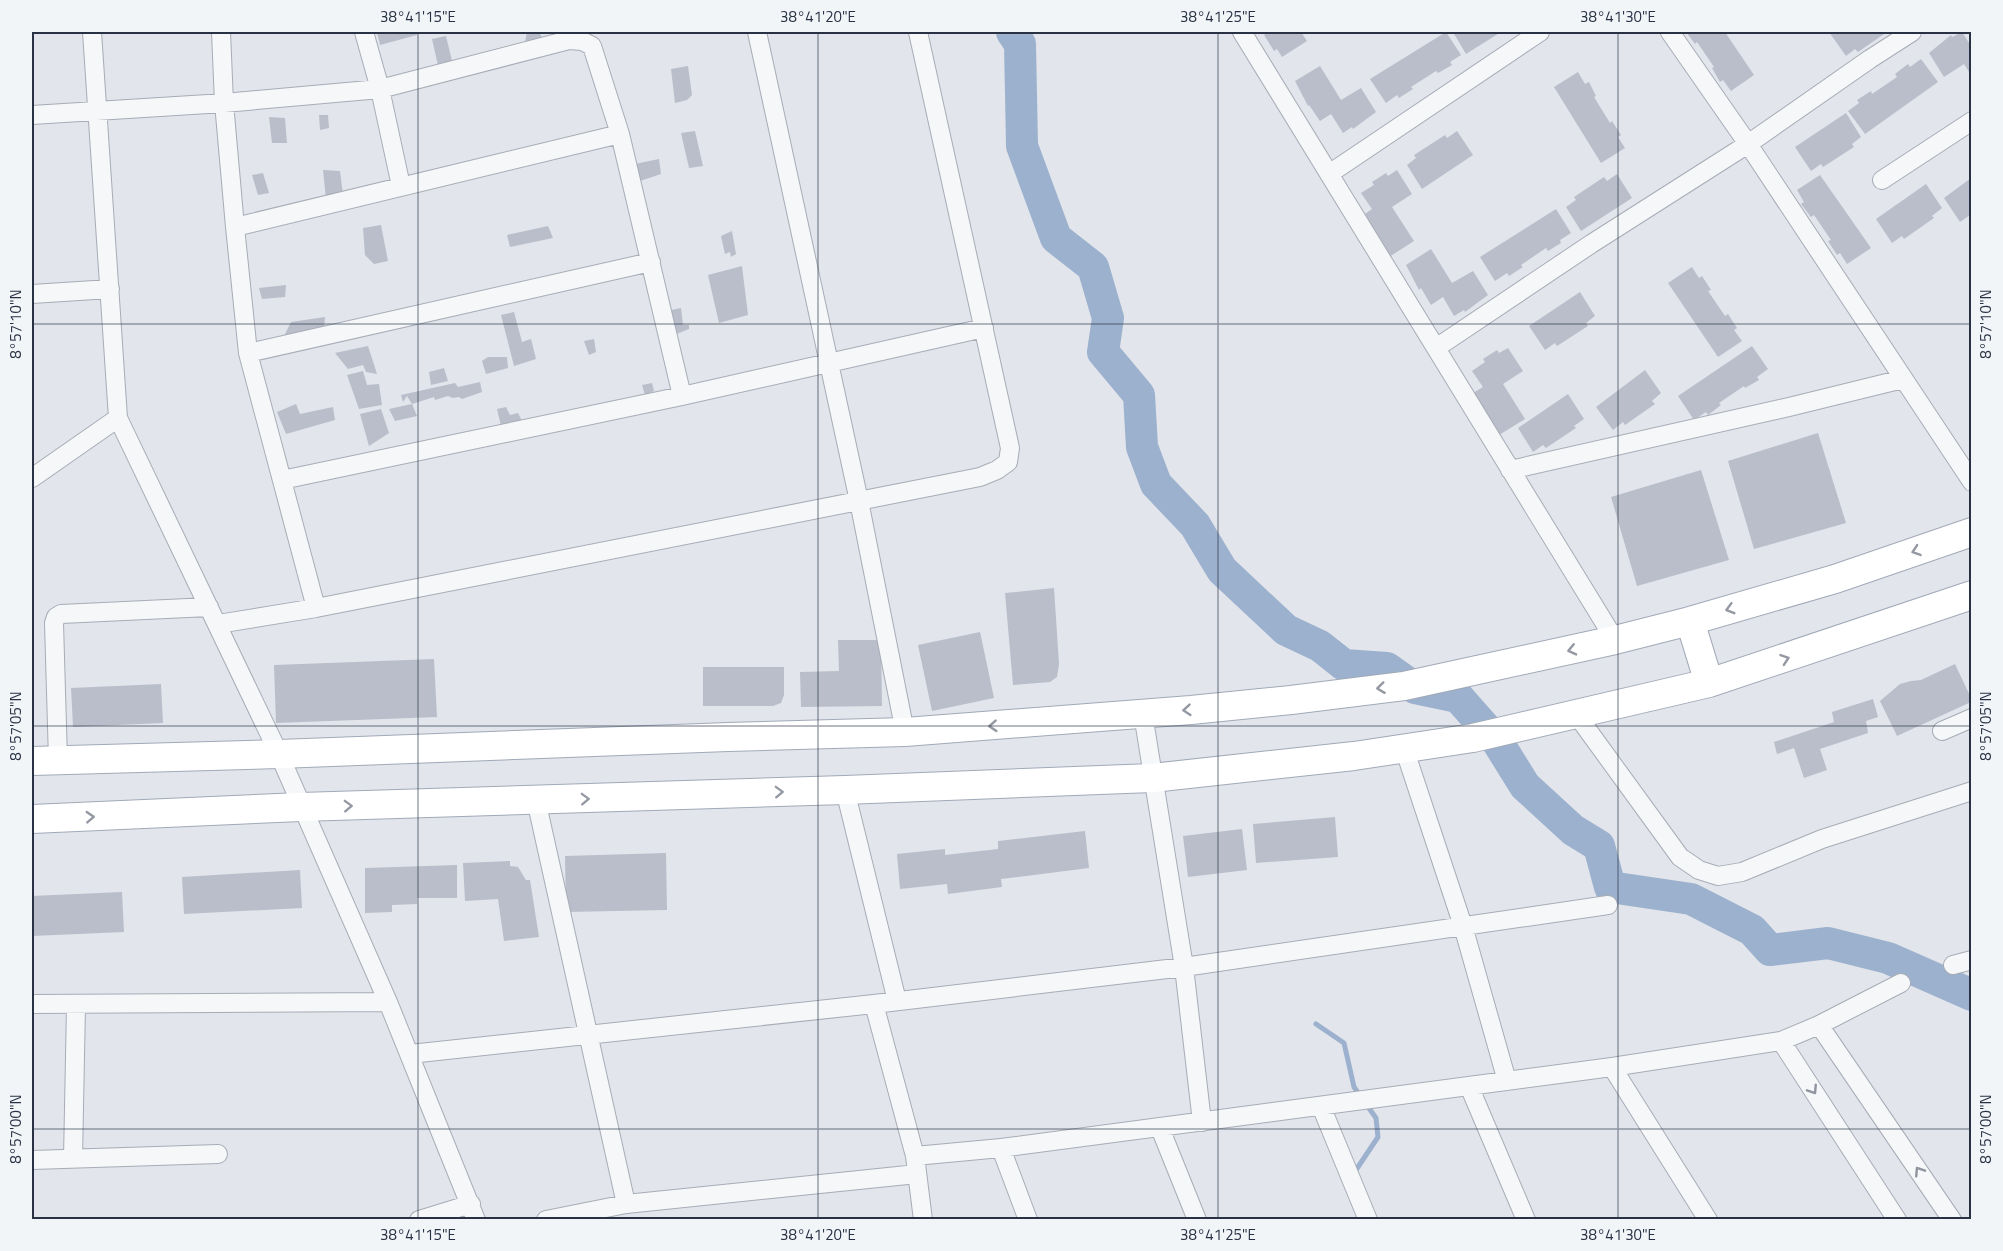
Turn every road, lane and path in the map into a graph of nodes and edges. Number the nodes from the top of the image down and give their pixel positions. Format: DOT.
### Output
graph roads {
  1 [pos="92,32"];
  2 [pos="220,32"];
  3 [pos="364,32"];
  4 [pos="757,32"];
  5 [pos="918,32"];
  6 [pos="1242,32"];
  7 [pos="1540,32"];
  8 [pos="1670,32"];
  9 [pos="1912,32"];
  10 [pos="380,89"];
  11 [pos="224,103"];
  12 [pos="97,112"];
  13 [pos="32,115"];
  14 [pos="1971,121"];
  15 [pos="620,134"];
  16 [pos="1748,144"];
  17 [pos="1329,174"];
  18 [pos="1882,180"];
  19 [pos="401,186"];
  20 [pos="235,227"];
  21 [pos="651,262"];
  22 [pos="110,289"];
  23 [pos="32,294"];
  24 [pos="984,328"];
  25 [pos="1436,348"];
  26 [pos="248,353"];
  27 [pos="827,363"];
  28 [pos="1903,379"];
  29 [pos="682,396"];
  30 [pos="118,418"];
  31 [pos="1510,470"];
  32 [pos="32,478"];
  33 [pos="282,480"];
  34 [pos="1971,482"];
  35 [pos="858,501"];
  36 [pos="1971,532"];
  37 [pos="1968,603"];
  38 [pos="209,607"];
  39 [pos="316,608"];
  40 [pos="1690,621"];
  41 [pos="218,624"];
  42 [pos="1615,640"];
  43 [pos="1709,683"];
  44 [pos="1143,714"];
  45 [pos="1576,714"];
  46 [pos="1971,718"];
  47 [pos="1942,731"];
  48 [pos="905,732"];
  49 [pos="1404,748"];
  50 [pos="279,754"];
  51 [pos="45,761"];
  52 [pos="1152,778"];
  53 [pos="845,790"];
  54 [pos="1971,791"];
  55 [pos="536,800"];
  56 [pos="301,807"];
  57 [pos="32,819"];
  58 [pos="1608,905"];
  59 [pos="1463,926"];
  60 [pos="1971,960"];
  61 [pos="1953,966"];
  62 [pos="1184,967"];
  63 [pos="1901,983"];
  64 [pos="897,1001"];
  65 [pos="388,1002"];
  66 [pos="32,1004"];
  67 [pos="873,1004"];
  68 [pos="76,1005"];
  69 [pos="1819,1026"];
  70 [pos="588,1036"];
  71 [pos="1781,1041"];
  72 [pos="410,1054"];
  73 [pos="1612,1067"];
  74 [pos="1507,1081"];
  75 [pos="1470,1086"];
  76 [pos="1321,1106"];
  77 [pos="1202,1122"];
  78 [pos="1160,1128"];
  79 [pos="1001,1148"];
  80 [pos="218,1154"];
  81 [pos="73,1159"];
  82 [pos="32,1160"];
  83 [pos="916,1165"];
  84 [pos="626,1204"];
  85 [pos="473,1212"];
  86 [pos="419,1220"];
  87 [pos="546,1220"];
  88 [pos="923,1220"];
  89 [pos="1028,1220"];
  90 [pos="1197,1220"];
  91 [pos="1368,1220"];
  92 [pos="1526,1220"];
  93 [pos="1708,1220"];
  94 [pos="1898,1220"];
  95 [pos="1952,1220"];
  1 -- 12 [label="street"];
  2 -- 11 [label="street"];
  3 -- 10 [label="street"];
  4 -- 27 [label="street"];
  5 -- 24 [label="street"];
  6 -- 17 [label="street"];
  7 -- 17 [label="street"];
  8 -- 16 [label="street"];
  9 -- 16 [label="street"];
  10 -- 11 [label="street"];
  10 -- 15 [label="street"];
  10 -- 19 [label="street"];
  11 -- 12 [label="street"];
  11 -- 20 [label="street"];
  12 -- 13 [label="street"];
  12 -- 22 [label="street"];
  14 -- 18 [label="street"];
  15 -- 19 [label="street"];
  15 -- 21 [label="street"];
  16 -- 25 [label="street"];
  16 -- 28 [label="street"];
  17 -- 25 [label="street"];
  19 -- 20 [label="street"];
  20 -- 26 [label="street"];
  21 -- 26 [label="street"];
  21 -- 29 [label="street"];
  22 -- 23 [label="street"];
  22 -- 30 [label="street"];
  24 -- 27 [label="street"];
  24 -- 35 [label="street"];
  25 -- 31 [label="street"];
  26 -- 33 [label="street"];
  27 -- 29 [label="street"];
  27 -- 35 [label="street"];
  28 -- 31 [label="street"];
  28 -- 34 [label="street"];
  29 -- 33 [label="street"];
  30 -- 32 [label="street"];
  30 -- 38 [label="street"];
  31 -- 42 [label="street"];
  33 -- 39 [label="street"];
  35 -- 39 [label="street"];
  35 -- 48 [label="street"];
  36 -- 40 [label="main road, one-way"];
  43 -- 37 [label="main road, one-way"];
  38 -- 41 [label="street"];
  38 -- 51 [label="street"];
  39 -- 41 [label="street"];
  40 -- 42 [label="main road"];
  40 -- 43 [label="main road"];
  41 -- 50 [label="street"];
  42 -- 44 [label="main road, one-way"];
  43 -- 45 [label="main road"];
  44 -- 48 [label="main road, one-way"];
  44 -- 52 [label="street"];
  45 -- 49 [label="main road"];
  45 -- 54 [label="street"];
  46 -- 47 [label="street"];
  48 -- 50 [label="main road"];
  49 -- 52 [label="main road"];
  49 -- 59 [label="street"];
  50 -- 51 [label="main road"];
  50 -- 56 [label="street"];
  52 -- 53 [label="main road"];
  52 -- 62 [label="street"];
  55 -- 53 [label="main road, one-way"];
  53 -- 64 [label="street"];
  56 -- 55 [label="main road, one-way"];
  55 -- 70 [label="street"];
  57 -- 56 [label="main road, one-way"];
  56 -- 65 [label="street"];
  58 -- 59 [label="street"];
  59 -- 62 [label="street"];
  59 -- 74 [label="street"];
  60 -- 61 [label="street"];
  62 -- 64 [label="street"];
  62 -- 77 [label="street"];
  63 -- 69 [label="street"];
  64 -- 67 [label="street"];
  65 -- 68 [label="street"];
  65 -- 72 [label="street"];
  66 -- 68 [label="street"];
  67 -- 70 [label="street"];
  67 -- 83 [label="street"];
  68 -- 81 [label="street"];
  69 -- 71 [label="street"];
  95 -- 69 [label="street, one-way"];
  70 -- 72 [label="street"];
  70 -- 84 [label="street"];
  71 -- 73 [label="street"];
  71 -- 94 [label="street, one-way"];
  72 -- 85 [label="street"];
  73 -- 74 [label="street"];
  73 -- 93 [label="street"];
  74 -- 75 [label="street"];
  75 -- 76 [label="street"];
  75 -- 92 [label="street"];
  76 -- 77 [label="street"];
  76 -- 91 [label="street"];
  77 -- 78 [label="street"];
  78 -- 79 [label="street"];
  78 -- 90 [label="street"];
  79 -- 83 [label="street"];
  79 -- 89 [label="street"];
  80 -- 81 [label="street"];
  81 -- 82 [label="street"];
  83 -- 84 [label="street"];
  83 -- 88 [label="street"];
  84 -- 87 [label="street"];
  85 -- 86 [label="street"];
}
